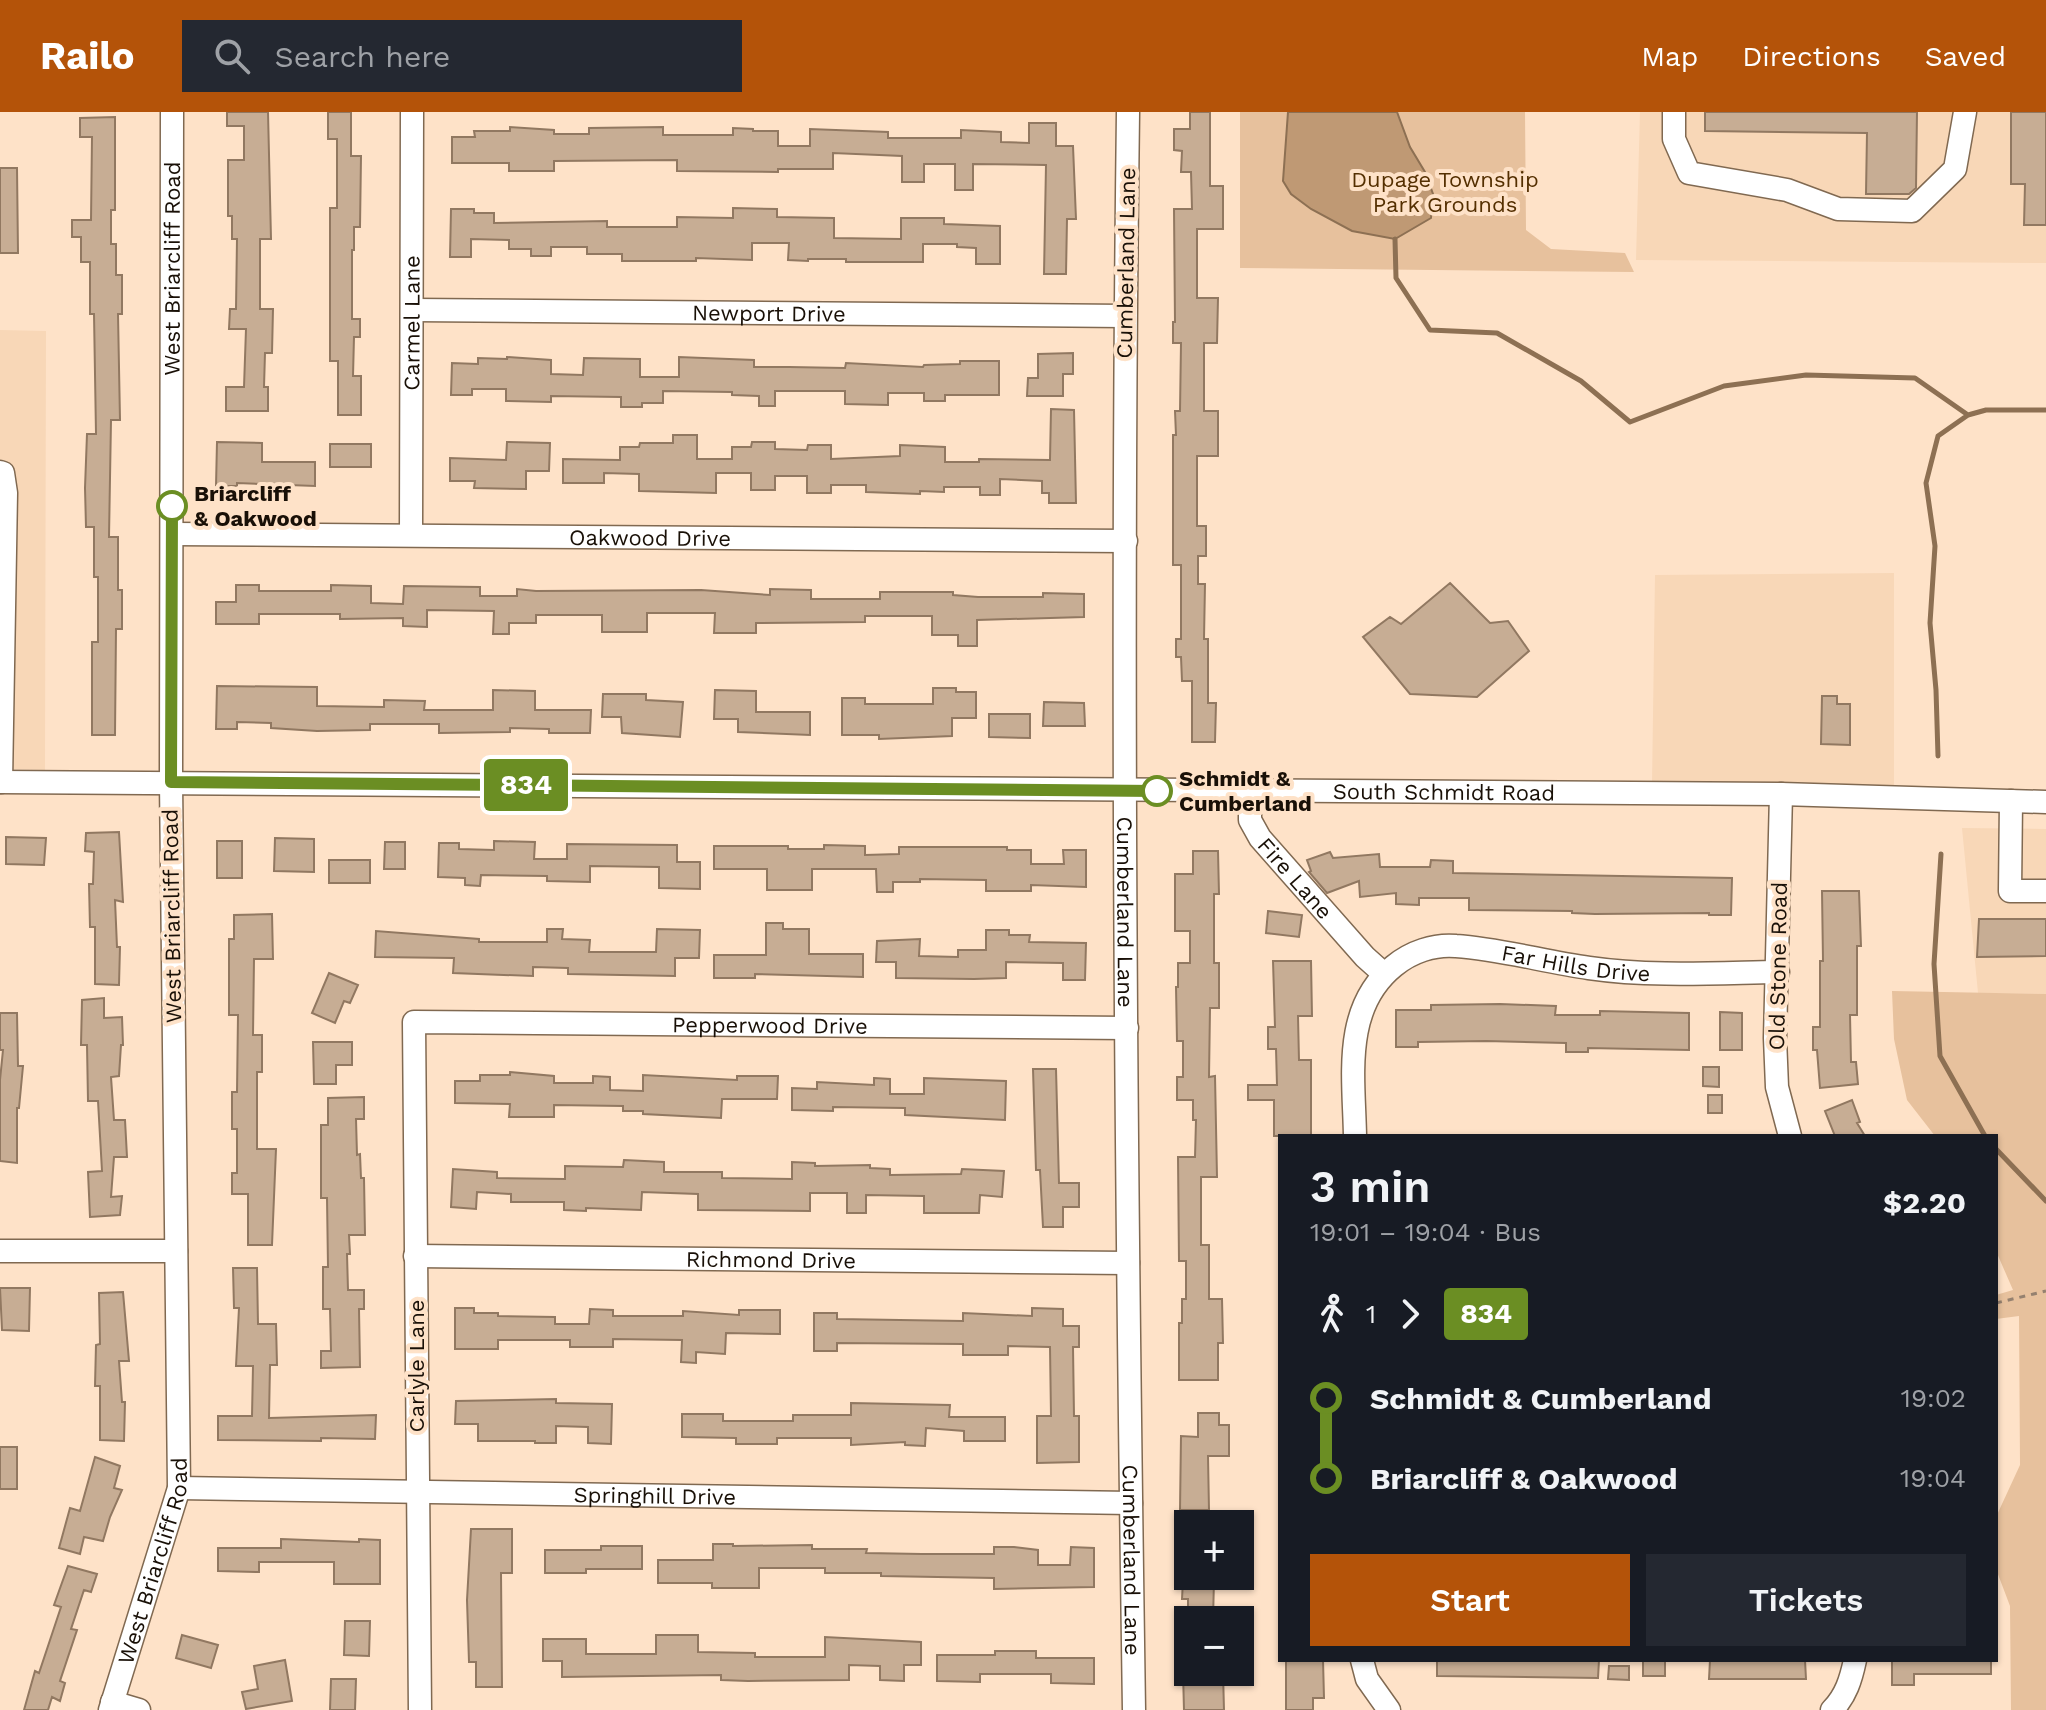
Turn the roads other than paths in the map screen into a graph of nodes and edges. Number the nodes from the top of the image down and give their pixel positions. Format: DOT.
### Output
graph roads {
  1 [pos="172,112"];
  2 [pos="412,112"];
  3 [pos="1128,112"];
  4 [pos="1674,112"];
  5 [pos="1965,112"];
  6 [pos="413,310"];
  7 [pos="1125,316"];
  8 [pos="0,472"];
  9 [pos="172,534"];
  10 [pos="411,535"];
  11 [pos="1126,541"];
  12 [pos="0,677"];
  13 [pos="0,782"];
  14 [pos="171,782"];
  15 [pos="1250,790"];
  16 [pos="1126,791"];
  17 [pos="1781,794"];
  18 [pos="2011,801"];
  19 [pos="2046,802"];
  20 [pos="2046,891"];
  21 [pos="1778,972"];
  22 [pos="1384,974"];
  23 [pos="414,1022"];
  24 [pos="1127,1028"];
  25 [pos="1355,1134"];
  26 [pos="1789,1134"];
  27 [pos="0,1251"];
  28 [pos="176,1251"];
  29 [pos="415,1256"];
  30 [pos="1128,1263"];
  31 [pos="179,1488"];
  32 [pos="417,1492"];
  33 [pos="1131,1503"];
  34 [pos="1363,1662"];
  35 [pos="1855,1662"];
  36 [pos="111,1706"];
  37 [pos="1839,1708"];
  38 [pos="139,1710"];
  39 [pos="420,1710"];
  40 [pos="1134,1710"];
  41 [pos="1389,1710"];
  1 -- 9 [label="street, West Briarcliff Road"];
  2 -- 6 [label="street, Carmel Lane"];
  3 -- 7 [label="street, Cumberland Lane"];
  4 -- 5 [label="street"];
  6 -- 7 [label="street, Newport Drive"];
  6 -- 10 [label="street, Carmel Lane"];
  7 -- 11 [label="street, Cumberland Lane"];
  8 -- 12 [label="street"];
  9 -- 10 [label="street, Oakwood Drive"];
  9 -- 14 [label="street, West Briarcliff Road"];
  10 -- 11 [label="street, Oakwood Drive"];
  11 -- 16 [label="street, Cumberland Lane"];
  12 -- 13 [label="street"];
  13 -- 14 [label="street, South Schmidt Road"];
  14 -- 16 [label="street, South Schmidt Road"];
  14 -- 28 [label="street, West Briarcliff Road"];
  15 -- 16 [label="street, South Schmidt Road"];
  15 -- 17 [label="street, South Schmidt Road"];
  15 -- 22 [label="street, Fire Lane"];
  16 -- 24 [label="street, Cumberland Lane"];
  17 -- 18 [label="street, South Schmidt Road"];
  17 -- 21 [label="street, Old Stone Road"];
  18 -- 19 [label="street, South Schmidt Road"];
  18 -- 20 [label="street"];
  21 -- 22 [label="street, Far Hills Drive"];
  21 -- 26 [label="street, Old Stone Road"];
  22 -- 25 [label="street"];
  23 -- 24 [label="street, Pepperwood Drive"];
  23 -- 29 [label="street, Carlyle Lane"];
  24 -- 30 [label="street, Cumberland Lane"];
  27 -- 28 [label="street"];
  28 -- 31 [label="street, West Briarcliff Road"];
  29 -- 30 [label="street, Richmond Drive"];
  29 -- 32 [label="street, Carlyle Lane"];
  30 -- 33 [label="street, Cumberland Lane"];
  31 -- 32 [label="street, Springhill Drive"];
  31 -- 36 [label="street, West Briarcliff Road"];
  32 -- 33 [label="street, Springhill Drive"];
  32 -- 39 [label="street, Carlyle Lane"];
  33 -- 40 [label="street, Cumberland Lane"];
  34 -- 41 [label="street"];
  35 -- 37 [label="street"];
  36 -- 38 [label="street"];
}
